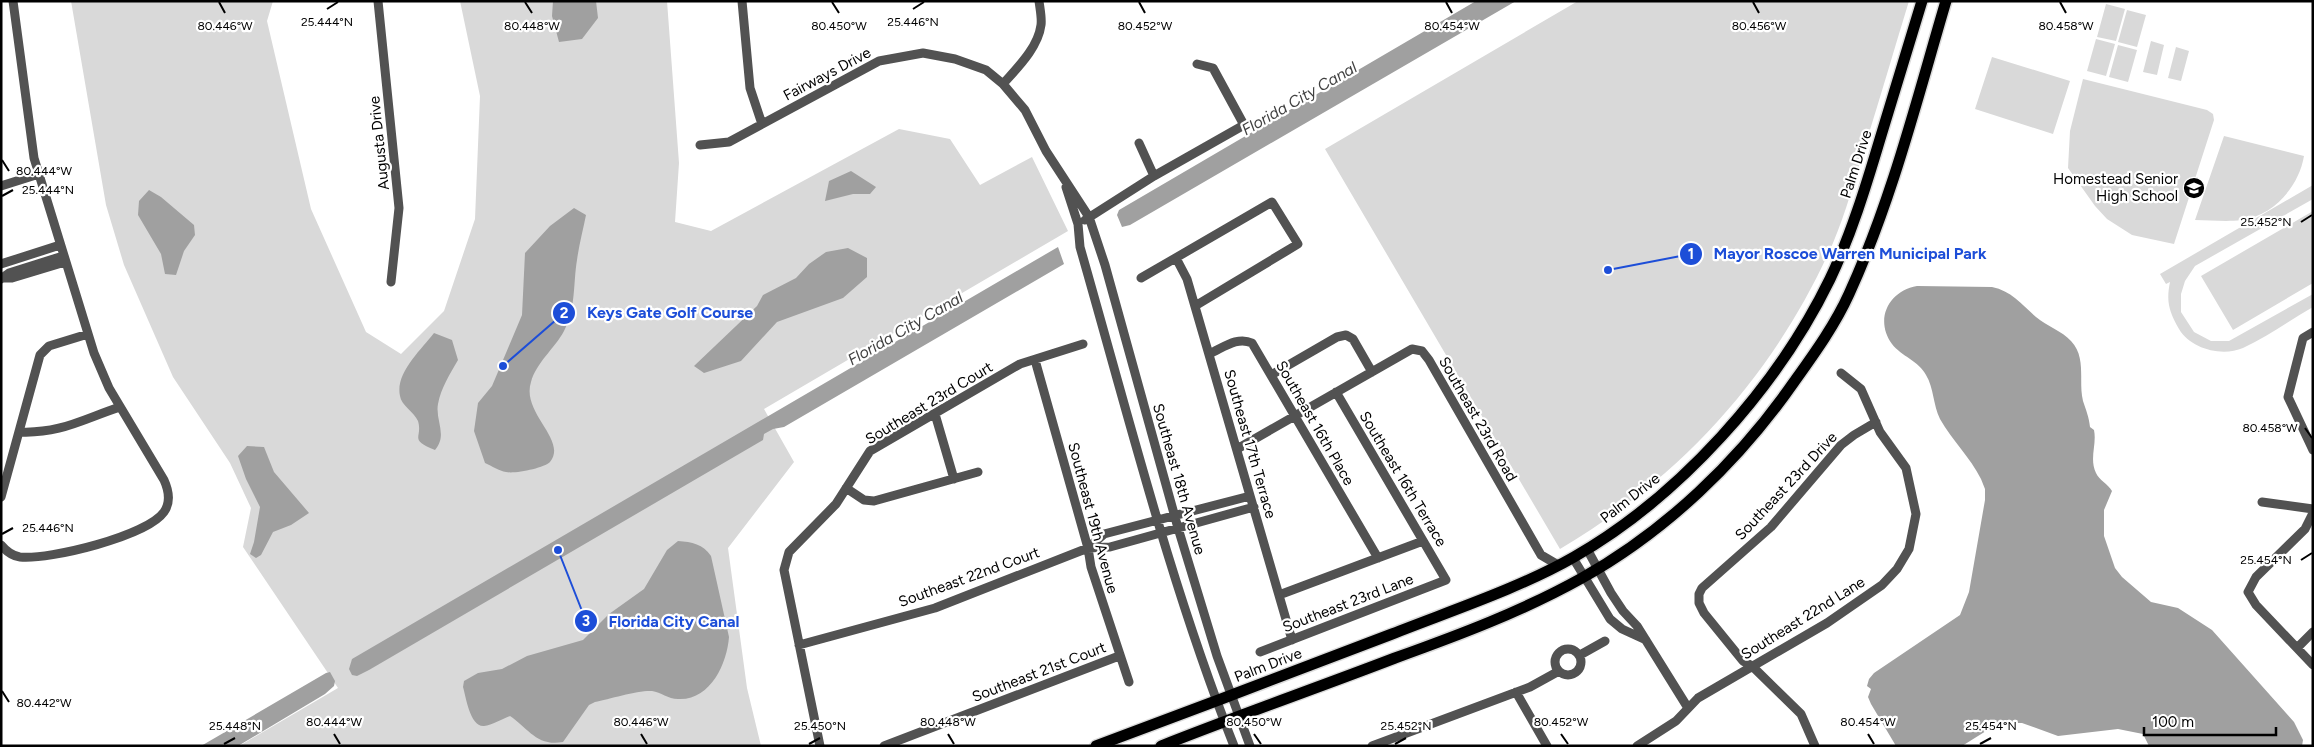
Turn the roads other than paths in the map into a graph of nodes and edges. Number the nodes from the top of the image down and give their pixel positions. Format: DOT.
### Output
graph roads {
  1 [pos="13,1"];
  2 [pos="378,1"];
  3 [pos="742,1"];
  4 [pos="1039,1"];
  5 [pos="1922,1"];
  6 [pos="1946,1"];
  7 [pos="1196,64"];
  8 [pos="1003,84"];
  9 [pos="762,124"];
  10 [pos="1139,143"];
  11 [pos="700,145"];
  12 [pos="39,174"];
  13 [pos="1154,176"];
  14 [pos="1063,177"];
  15 [pos="1,186"];
  16 [pos="1089,217"];
  17 [pos="1078,224"];
  18 [pos="60,246"];
  19 [pos="1176,258"];
  20 [pos="64,259"];
  21 [pos="1,264"];
  22 [pos="1141,278"];
  23 [pos="2,279"];
  24 [pos="391,282"];
  25 [pos="1195,306"];
  26 [pos="2313,332"];
  27 [pos="88,334"];
  28 [pos="1083,344"];
  29 [pos="1209,354"];
  30 [pos="1035,360"];
  31 [pos="1372,372"];
  32 [pos="1841,373"];
  33 [pos="1271,375"];
  34 [pos="1336,392"];
  35 [pos="120,407"];
  36 [pos="935,414"];
  37 [pos="1295,416"];
  38 [pos="1876,422"];
  39 [pos="19,432"];
  40 [pos="1237,449"];
  41 [pos="2313,450"];
  42 [pos="978,472"];
  43 [pos="954,479"];
  44 [pos="846,488"];
  45 [pos="1250,496"];
  46 [pos="1,497"];
  47 [pos="2262,502"];
  48 [pos="1254,507"];
  49 [pos="2313,509"];
  50 [pos="2313,513"];
  51 [pos="1174,515"];
  52 [pos="1158,519"];
  53 [pos="1178,528"];
  54 [pos="1162,533"];
  55 [pos="1423,541"];
  56 [pos="1,545"];
  57 [pos="1088,548"];
  58 [pos="1587,549"];
  59 [pos="1541,555"];
  60 [pos="1378,558"];
  61 [pos="1573,558"];
  62 [pos="1558,565"];
  63 [pos="1598,568"];
  64 [pos="1541,573"];
  65 [pos="1584,577"];
  66 [pos="1446,580"];
  67 [pos="1279,594"];
  68 [pos="2313,632"];
  69 [pos="1292,640"];
  70 [pos="1647,640"];
  71 [pos="1604,641"];
  72 [pos="799,645"];
  73 [pos="2297,648"];
  74 [pos="1260,652"];
  75 [pos="1119,656"];
  76 [pos="1580,656"];
  77 [pos="2313,665"];
  78 [pos="1752,666"];
  79 [pos="1559,671"];
  80 [pos="1129,682"];
  81 [pos="1516,692"];
  82 [pos="1230,695"];
  83 [pos="1216,700"];
  84 [pos="1688,708"];
  85 [pos="1239,716"];
  86 [pos="1224,721"];
  87 [pos="820,746"];
  88 [pos="884,746"];
  89 [pos="1096,746"];
  90 [pos="1161,746"];
  91 [pos="1234,746"];
  92 [pos="1250,746"];
  93 [pos="1372,746"];
  94 [pos="1547,746"];
  95 [pos="1637,746"];
  96 [pos="1815,746"];
  1 -- 12 [label="street"];
  2 -- 24 [label="street, Augusta Drive"];
  3 -- 9 [label="street"];
  4 -- 8 [label="street"];
  5 -- 58 [label="main road, Palm Drive"];
  6 -- 63 [label="main road"];
  7 -- 13 [label="street"];
  8 -- 9 [label="street, Fairways Drive"];
  8 -- 14 [label="street, Fairways Drive"];
  9 -- 11 [label="street, Fairways Drive"];
  10 -- 13 [label="street"];
  12 -- 15 [label="street"];
  12 -- 18 [label="street"];
  13 -- 16 [label="street"];
  14 -- 16 [label="street, Fairways Drive"];
  14 -- 17 [label="street, Fairways Drive"];
  16 -- 17 [label="street"];
  16 -- 51 [label="street, Southeast 18th Avenue"];
  17 -- 52 [label="street, Southeast 18th Avenue"];
  18 -- 20 [label="street"];
  18 -- 21 [label="street"];
  19 -- 22 [label="street"];
  19 -- 25 [label="street, Southeast 17th Terrace"];
  19 -- 25 [label="street"];
  20 -- 23 [label="street"];
  20 -- 27 [label="street"];
  25 -- 29 [label="street, Southeast 17th Terrace"];
  26 -- 41 [label="street"];
  27 -- 35 [label="street"];
  27 -- 39 [label="street"];
  28 -- 30 [label="street, Southeast 23rd Court"];
  29 -- 33 [label="street, Southeast 16th Place"];
  29 -- 40 [label="street, Southeast 17th Terrace"];
  30 -- 36 [label="street, Southeast 23rd Court"];
  30 -- 57 [label="street, Southeast 19th Avenue"];
  31 -- 33 [label="street"];
  31 -- 34 [label="street, Southeast 23rd Road"];
  31 -- 59 [label="street, Southeast 23rd Road"];
  32 -- 38 [label="street, Southeast 22nd Lane"];
  33 -- 37 [label="street, Southeast 16th Place"];
  34 -- 37 [label="street, Southeast 23rd Road"];
  34 -- 55 [label="street, Southeast 16th Terrace"];
  35 -- 39 [label="street"];
  35 -- 56 [label="street"];
  36 -- 43 [label="street"];
  36 -- 44 [label="street, Southeast 23rd Court"];
  37 -- 40 [label="street, Southeast 23rd Road"];
  37 -- 60 [label="street, Southeast 16th Place"];
  38 -- 78 [label="street, Southeast 22nd Lane"];
  38 -- 78 [label="street, Southeast 23rd Drive"];
  39 -- 46 [label="street"];
  40 -- 45 [label="street, Southeast 17th Terrace"];
  42 -- 43 [label="street"];
  43 -- 44 [label="street"];
  44 -- 72 [label="street, Southeast 23rd Court"];
  45 -- 48 [label="street, Southeast 17th Terrace"];
  45 -- 51 [label="street, Southeast 22nd Court"];
  47 -- 49 [label="street"];
  48 -- 53 [label="street, Southeast 22nd Court"];
  48 -- 67 [label="street, Southeast 17th Terrace"];
  50 -- 73 [label="street"];
  51 -- 52 [label="street, Southeast 22nd Court"];
  51 -- 53 [label="street, Southeast 18th Avenue"];
  52 -- 54 [label="street, Southeast 18th Avenue"];
  52 -- 57 [label="street, Southeast 22nd Court"];
  53 -- 54 [label="street, Southeast 22nd Court"];
  53 -- 82 [label="street, Southeast 18th Avenue"];
  54 -- 57 [label="street, Southeast 22nd Court"];
  54 -- 83 [label="street, Southeast 18th Avenue"];
  55 -- 60 [label="street"];
  55 -- 66 [label="street, Southeast 16th Terrace"];
  57 -- 72 [label="street, Southeast 22nd Court"];
  57 -- 75 [label="street, Southeast 19th Avenue"];
  58 -- 61 [label="main road, Palm Drive"];
  58 -- 63 [label="street"];
  59 -- 62 [label="street, Southeast 23rd Road"];
  59 -- 64 [label="street, Southeast 23rd Road"];
  60 -- 67 [label="street"];
  61 -- 62 [label="main road, Palm Drive"];
  61 -- 65 [label="street"];
  62 -- 64 [label="main road, Palm Drive"];
  63 -- 65 [label="main road"];
  63 -- 70 [label="street"];
  64 -- 82 [label="main road, Palm Drive"];
  65 -- 70 [label="street"];
  65 -- 85 [label="main road"];
  66 -- 69 [label="street, Southeast 23rd Lane"];
  67 -- 69 [label="street, Southeast 17th Terrace"];
  68 -- 73 [label="street"];
  69 -- 74 [label="street, Southeast 23rd Lane"];
  70 -- 84 [label="street"];
  71 -- 76 [label="street"];
  72 -- 87 [label="street"];
  73 -- 77 [label="street"];
  75 -- 80 [label="street, Southeast 19th Avenue"];
  75 -- 88 [label="street, Southeast 21st Court"];
  76 -- 79 [label="street"];
  76 -- 79 [label="street"];
  78 -- 84 [label="street, Southeast 22nd Lane"];
  78 -- 96 [label="street"];
  79 -- 81 [label="street"];
  81 -- 93 [label="street"];
  81 -- 94 [label="street"];
  82 -- 83 [label="main road, Palm Drive"];
  82 -- 85 [label="street, Southeast 18th Avenue"];
  83 -- 86 [label="street, Southeast 18th Avenue"];
  83 -- 89 [label="main road, Palm Drive"];
  84 -- 95 [label="street, Southeast 22nd Lane"];
  85 -- 86 [label="main road"];
  85 -- 92 [label="street, Southeast 18th Avenue"];
  86 -- 90 [label="main road"];
  86 -- 91 [label="street, Southeast 18th Avenue"];
}
